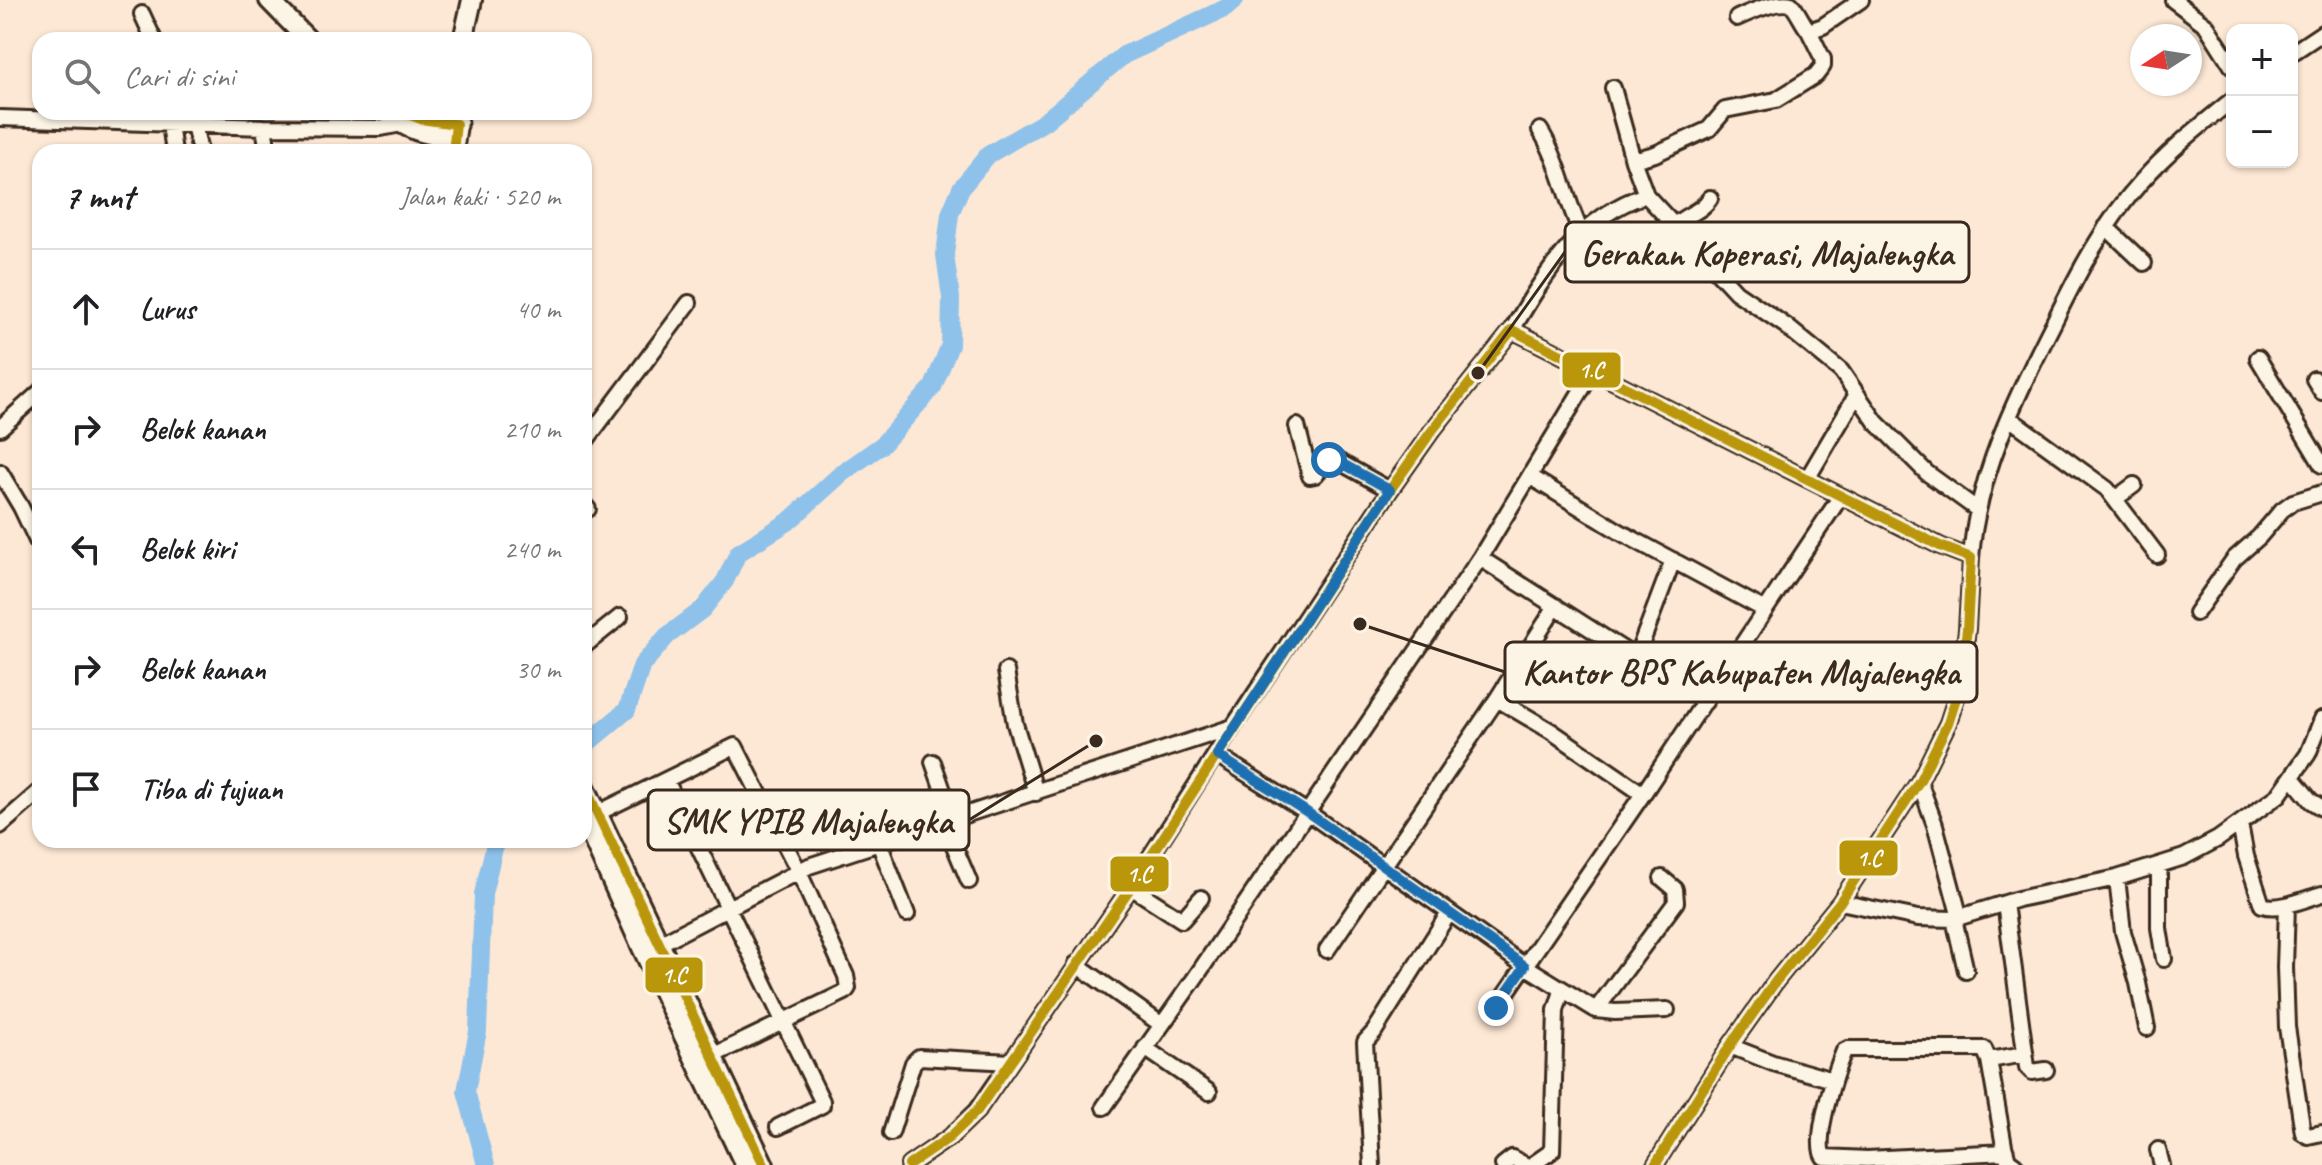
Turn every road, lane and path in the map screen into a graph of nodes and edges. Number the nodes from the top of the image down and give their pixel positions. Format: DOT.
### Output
graph roads {
  1 [pos="269,0"];
  2 [pos="472,0"];
  3 [pos="483,0"];
  4 [pos="1861,0"];
  5 [pos="2173,0"];
  6 [pos="142,14"];
  7 [pos="1737,18"];
  8 [pos="1809,31"];
  9 [pos="150,32"];
  10 [pos="300,32"];
  11 [pos="465,32"];
  12 [pos="477,32"];
  13 [pos="2322,33"];
  14 [pos="2298,49"];
  15 [pos="2226,57"];
  16 [pos="1613,88"];
  17 [pos="2226,105"];
  18 [pos="0,118"];
  19 [pos="32,118"];
  20 [pos="162,120"];
  21 [pos="168,120"];
  22 [pos="402,120"];
  23 [pos="413,120"];
  24 [pos="194,124"];
  25 [pos="264,127"];
  26 [pos="1540,130"];
  27 [pos="449,131"];
  28 [pos="171,144"];
  29 [pos="198,144"];
  30 [pos="267,144"];
  31 [pos="1633,160"];
  32 [pos="1646,195"];
  33 [pos="1710,198"];
  34 [pos="1675,225"];
  35 [pos="2106,227"];
  36 [pos="1581,232"];
  37 [pos="2144,263"];
  38 [pos="689,303"];
  39 [pos="1512,330"];
  40 [pos="2258,358"];
  41 [pos="1593,371"];
  42 [pos="1857,394"];
  43 [pos="32,399"];
  44 [pos="2009,418"];
  45 [pos="1297,426"];
  46 [pos="0,428"];
  47 [pos="592,432"];
  48 [pos="2322,465"];
  49 [pos="0,472"];
  50 [pos="1531,477"];
  51 [pos="1807,479"];
  52 [pos="2134,485"];
  53 [pos="1390,490"];
  54 [pos="2322,493"];
  55 [pos="1841,496"];
  56 [pos="2115,499"];
  57 [pos="1978,510"];
  58 [pos="32,530"];
  59 [pos="2157,555"];
  60 [pos="1480,558"];
  61 [pos="1971,558"];
  62 [pos="1673,560"];
  63 [pos="1556,606"];
  64 [pos="1765,610"];
  65 [pos="2196,613"];
  66 [pos="620,617"];
  67 [pos="592,640"];
  68 [pos="1636,658"];
  69 [pos="1006,671"];
  70 [pos="1497,699"];
  71 [pos="1705,702"];
  72 [pos="2322,719"];
  73 [pos="1233,727"];
  74 [pos="1217,755"];
  75 [pos="933,762"];
  76 [pos="2293,779"];
  77 [pos="666,780"];
  78 [pos="1919,781"];
  79 [pos="1036,793"];
  80 [pos="1643,794"];
  81 [pos="32,798"];
  82 [pos="592,803"];
  83 [pos="2322,808"];
  84 [pos="592,810"];
  85 [pos="592,811"];
  86 [pos="1307,812"];
  87 [pos="949,820"];
  88 [pos="2240,824"];
  89 [pos="0,826"];
  90 [pos="879,843"];
  91 [pos="1382,865"];
  92 [pos="2159,865"];
  93 [pos="798,870"];
  94 [pos="1662,878"];
  95 [pos="2117,878"];
  96 [pos="969,881"];
  97 [pos="1131,887"];
  98 [pos="2322,894"];
  99 [pos="1201,898"];
  100 [pos="1840,902"];
  101 [pos="2005,903"];
  102 [pos="2287,905"];
  103 [pos="730,909"];
  104 [pos="1449,913"];
  105 [pos="907,914"];
  106 [pos="1957,918"];
  107 [pos="661,943"];
  108 [pos="1327,950"];
  109 [pos="2164,959"];
  110 [pos="1076,964"];
  111 [pos="1525,966"];
  112 [pos="1966,971"];
  113 [pos="1562,991"];
  114 [pos="1496,1008"];
  115 [pos="1596,1010"];
  116 [pos="1667,1010"];
  117 [pos="783,1021"];
  118 [pos="1162,1025"];
  119 [pos="2147,1028"];
  120 [pos="1730,1046"];
  121 [pos="1145,1048"];
  122 [pos="2025,1054"];
  123 [pos="712,1056"];
  124 [pos="1989,1060"];
  125 [pos="1011,1062"];
  126 [pos="2046,1070"];
  127 [pos="1833,1080"];
  128 [pos="1209,1092"];
  129 [pos="1104,1107"];
  130 [pos="778,1127"];
  131 [pos="891,1133"];
  132 [pos="2322,1133"];
  133 [pos="2006,1152"];
  134 [pos="745,1165"];
  135 [pos="764,1165"];
  136 [pos="909,1165"];
  137 [pos="1372,1165"];
  138 [pos="1503,1165"];
  139 [pos="1525,1165"];
  140 [pos="1532,1165"];
  141 [pos="1655,1165"];
  142 [pos="2015,1165"];
  1 -- 10 [label="main road"];
  2 -- 11 [label="main road"];
  3 -- 12 [label="main road"];
  4 -- 8 [label="street"];
  5 -- 15 [label="street"];
  6 -- 9 [label="street"];
  7 -- 8 [label="street"];
  8 -- 31 [label="street"];
  13 -- 14 [label="street"];
  16 -- 31 [label="street"];
  17 -- 35 [label="street"];
  18 -- 19 [label="street"];
  20 -- 28 [label="street"];
  21 -- 24 [label="street"];
  22 -- 25 [label="street"];
  23 -- 27 [label="main road"];
  24 -- 25 [label="street"];
  24 -- 29 [label="street"];
  25 -- 30 [label="street"];
  26 -- 36 [label="street"];
  31 -- 32 [label="street"];
  32 -- 34 [label="street"];
  32 -- 36 [label="street"];
  33 -- 34 [label="street"];
  34 -- 42 [label="street"];
  35 -- 37 [label="street"];
  35 -- 44 [label="street"];
  36 -- 39 [label="street"];
  38 -- 47 [label="street"];
  39 -- 41 [label="street"];
  39 -- 53 [label="street"];
  40 -- 48 [label="street"];
  41 -- 50 [label="street"];
  41 -- 51 [label="street"];
  42 -- 51 [label="street"];
  42 -- 57 [label="street"];
  43 -- 46 [label="street"];
  44 -- 56 [label="street"];
  44 -- 57 [label="street"];
  45 -- 53 [label="street"];
  49 -- 58 [label="street"];
  50 -- 60 [label="street"];
  50 -- 62 [label="street"];
  51 -- 55 [label="street"];
  52 -- 56 [label="street"];
  53 -- 73 [label="street"];
  54 -- 65 [label="street"];
  55 -- 61 [label="street"];
  55 -- 64 [label="street"];
  56 -- 59 [label="street"];
  57 -- 61 [label="street"];
  60 -- 63 [label="street"];
  60 -- 86 [label="street"];
  61 -- 78 [label="street"];
  62 -- 64 [label="street"];
  62 -- 68 [label="street"];
  63 -- 68 [label="street"];
  63 -- 70 [label="street"];
  64 -- 71 [label="street"];
  66 -- 67 [label="street"];
  68 -- 71 [label="street"];
  69 -- 79 [label="street"];
  70 -- 80 [label="street"];
  70 -- 91 [label="street"];
  71 -- 80 [label="street"];
  72 -- 76 [label="street"];
  73 -- 74 [label="street"];
  73 -- 79 [label="street"];
  74 -- 86 [label="street"];
  74 -- 97 [label="street"];
  75 -- 87 [label="street"];
  76 -- 83 [label="street"];
  76 -- 88 [label="street"];
  77 -- 82 [label="street"];
  77 -- 93 [label="street"];
  77 -- 103 [label="street"];
  78 -- 100 [label="street"];
  78 -- 106 [label="street"];
  79 -- 87 [label="street"];
  80 -- 111 [label="street"];
  81 -- 89 [label="street"];
  84 -- 107 [label="main road"];
  85 -- 134 [label="main road"];
  86 -- 91 [label="street"];
  86 -- 118 [label="street"];
  87 -- 90 [label="street"];
  87 -- 96 [label="street"];
  88 -- 92 [label="street"];
  88 -- 102 [label="street"];
  90 -- 93 [label="street"];
  90 -- 105 [label="street"];
  91 -- 104 [label="street"];
  91 -- 108 [label="street"];
  92 -- 95 [label="street"];
  92 -- 109 [label="street"];
  93 -- 103 [label="street"];
  93 -- 117 [label="street"];
  94 -- 115 [label="street"];
  95 -- 101 [label="street"];
  95 -- 119 [label="street"];
  97 -- 99 [label="street"];
  97 -- 110 [label="street"];
  98 -- 102 [label="street"];
  100 -- 106 [label="street"];
  100 -- 120 [label="street"];
  101 -- 106 [label="street"];
  101 -- 122 [label="street"];
  102 -- 132 [label="street"];
  103 -- 107 [label="street"];
  103 -- 117 [label="street"];
  104 -- 111 [label="street"];
  104 -- 137 [label="street"];
  106 -- 112 [label="street"];
  107 -- 123 [label="main road"];
  110 -- 118 [label="street"];
  110 -- 125 [label="street"];
  111 -- 113 [label="street"];
  111 -- 114 [label="street"];
  113 -- 115 [label="street"];
  113 -- 140 [label="street"];
  115 -- 116 [label="street"];
  117 -- 123 [label="street"];
  117 -- 130 [label="street"];
  118 -- 121 [label="street"];
  120 -- 127 [label="street"];
  120 -- 141 [label="street"];
  121 -- 128 [label="street"];
  121 -- 129 [label="street"];
  122 -- 124 [label="street"];
  122 -- 126 [label="street"];
  123 -- 135 [label="main road"];
  124 -- 127 [label="street"];
  124 -- 133 [label="street"];
  125 -- 131 [label="street"];
  125 -- 136 [label="street"];
  127 -- 133 [label="street"];
  133 -- 142 [label="street"];
  138 -- 139 [label="street"];
}
